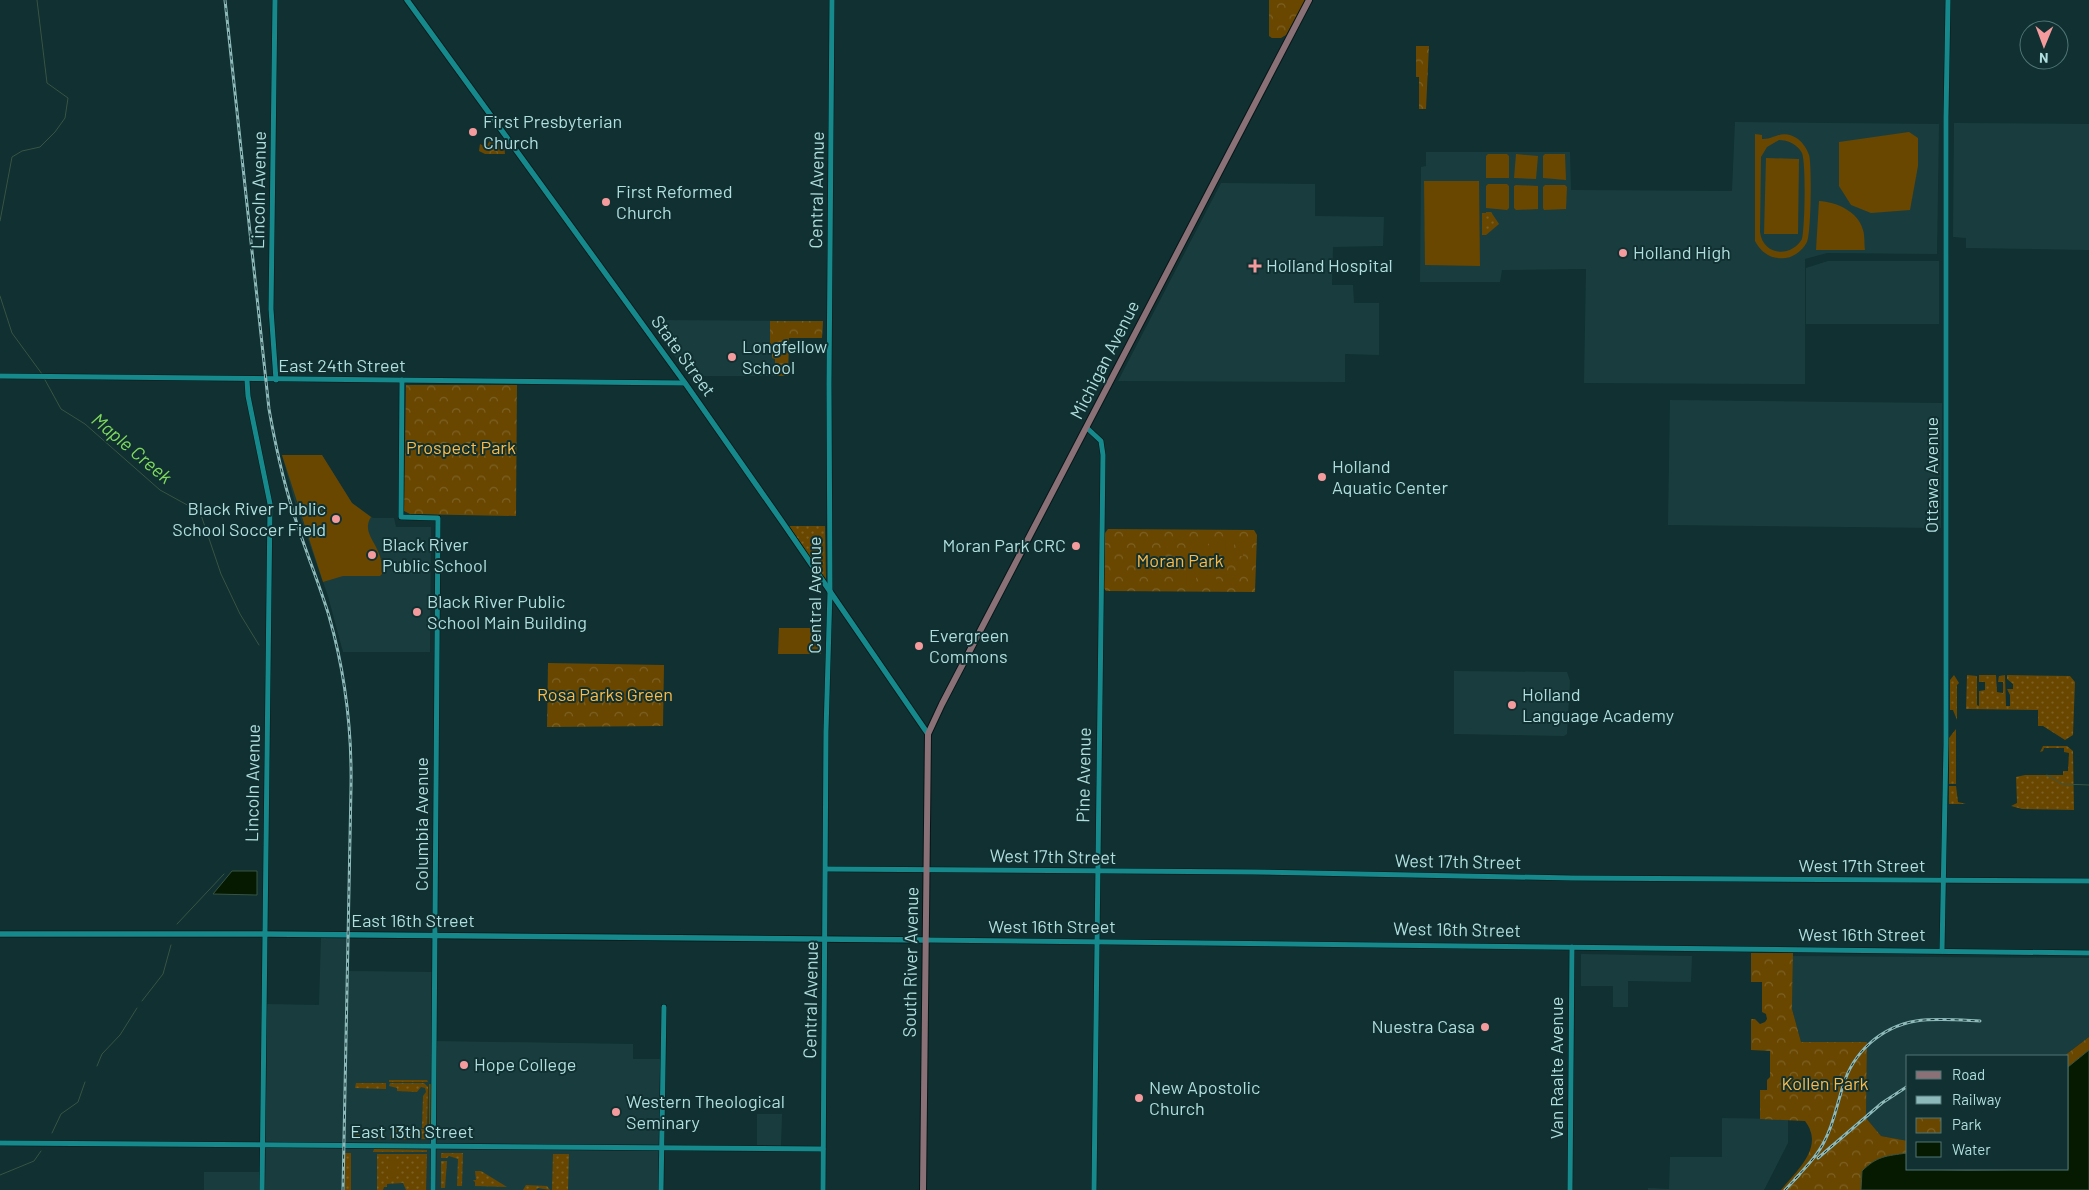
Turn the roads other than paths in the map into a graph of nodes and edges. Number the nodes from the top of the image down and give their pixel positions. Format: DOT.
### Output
graph roads {
  1 [pos="275,0"];
  2 [pos="407,0"];
  3 [pos="832,0"];
  4 [pos="1308,0"];
  5 [pos="1948,0"];
  6 [pos="0,376"];
  7 [pos="247,380"];
  8 [pos="276,380"];
  9 [pos="402,380"];
  10 [pos="685,383"];
  11 [pos="1087,428"];
  12 [pos="830,591"];
  13 [pos="928,734"];
  14 [pos="826,869"];
  15 [pos="927,869"];
  16 [pos="1097,872"];
  17 [pos="1943,880"];
  18 [pos="2089,881"];
  19 [pos="0,934"];
  20 [pos="264,934"];
  21 [pos="435,936"];
  22 [pos="825,940"];
  23 [pos="926,940"];
  24 [pos="1096,942"];
  25 [pos="1572,946"];
  26 [pos="1942,951"];
  27 [pos="2089,953"];
  28 [pos="664,1007"];
  29 [pos="0,1143"];
  30 [pos="262,1145"];
  31 [pos="433,1146"];
  32 [pos="662,1146"];
  33 [pos="824,1149"];
  34 [pos="262,1190"];
  35 [pos="433,1190"];
  36 [pos="662,1190"];
  37 [pos="823,1190"];
  38 [pos="923,1190"];
  39 [pos="1094,1190"];
  40 [pos="1570,1190"];
  1 -- 8 [label="street, Lincoln Avenue"];
  2 -- 10 [label="main road, State Street"];
  3 -- 12 [label="street, Central Avenue"];
  4 -- 11 [label="main road, Michigan Avenue"];
  5 -- 17 [label="street, Ottawa Avenue"];
  6 -- 7 [label="street, East 24th Street"];
  7 -- 8 [label="street, East 24th Street"];
  7 -- 20 [label="street, Lincoln Avenue"];
  8 -- 9 [label="street, East 24th Street"];
  9 -- 10 [label="street, East 24th Street"];
  9 -- 21 [label="street, Columbia Avenue"];
  10 -- 12 [label="main road, State Street"];
  11 -- 13 [label="main road, Michigan Avenue"];
  11 -- 16 [label="street, Pine Avenue"];
  12 -- 13 [label="main road, State Street"];
  12 -- 14 [label="street, Central Avenue"];
  13 -- 15 [label="main road, South River Avenue"];
  14 -- 15 [label="street, West 17th Street"];
  14 -- 22 [label="street, Central Avenue"];
  15 -- 16 [label="street, West 17th Street"];
  15 -- 23 [label="main road, South River Avenue"];
  16 -- 17 [label="street, West 17th Street"];
  16 -- 24 [label="street, Pine Avenue"];
  17 -- 18 [label="street, West 17th Street"];
  17 -- 26 [label="street, Ottawa Avenue"];
  19 -- 20 [label="main road, East 16th Street"];
  20 -- 21 [label="main road, East 16th Street"];
  20 -- 30 [label="street, Lincoln Avenue"];
  21 -- 22 [label="main road, East 16th Street"];
  21 -- 31 [label="street, Columbia Avenue"];
  22 -- 23 [label="main road, West 16th Street"];
  22 -- 33 [label="street, Central Avenue"];
  23 -- 24 [label="street, West 16th Street"];
  23 -- 38 [label="main road, South River Avenue"];
  24 -- 25 [label="street, West 16th Street"];
  24 -- 39 [label="street, Pine Avenue"];
  25 -- 26 [label="street, West 16th Street"];
  25 -- 40 [label="street, Van Raalte Avenue"];
  26 -- 27 [label="street, West 16th Street"];
  28 -- 32 [label="street"];
  29 -- 30 [label="street, East 13th Street"];
  30 -- 31 [label="street, East 13th Street"];
  30 -- 34 [label="street, Lincoln Avenue"];
  31 -- 32 [label="street, East 13th Street"];
  31 -- 35 [label="street, Columbia Avenue"];
  32 -- 33 [label="street, East 13th Street"];
  32 -- 36 [label="street"];
  33 -- 37 [label="street, Central Avenue"];
}
